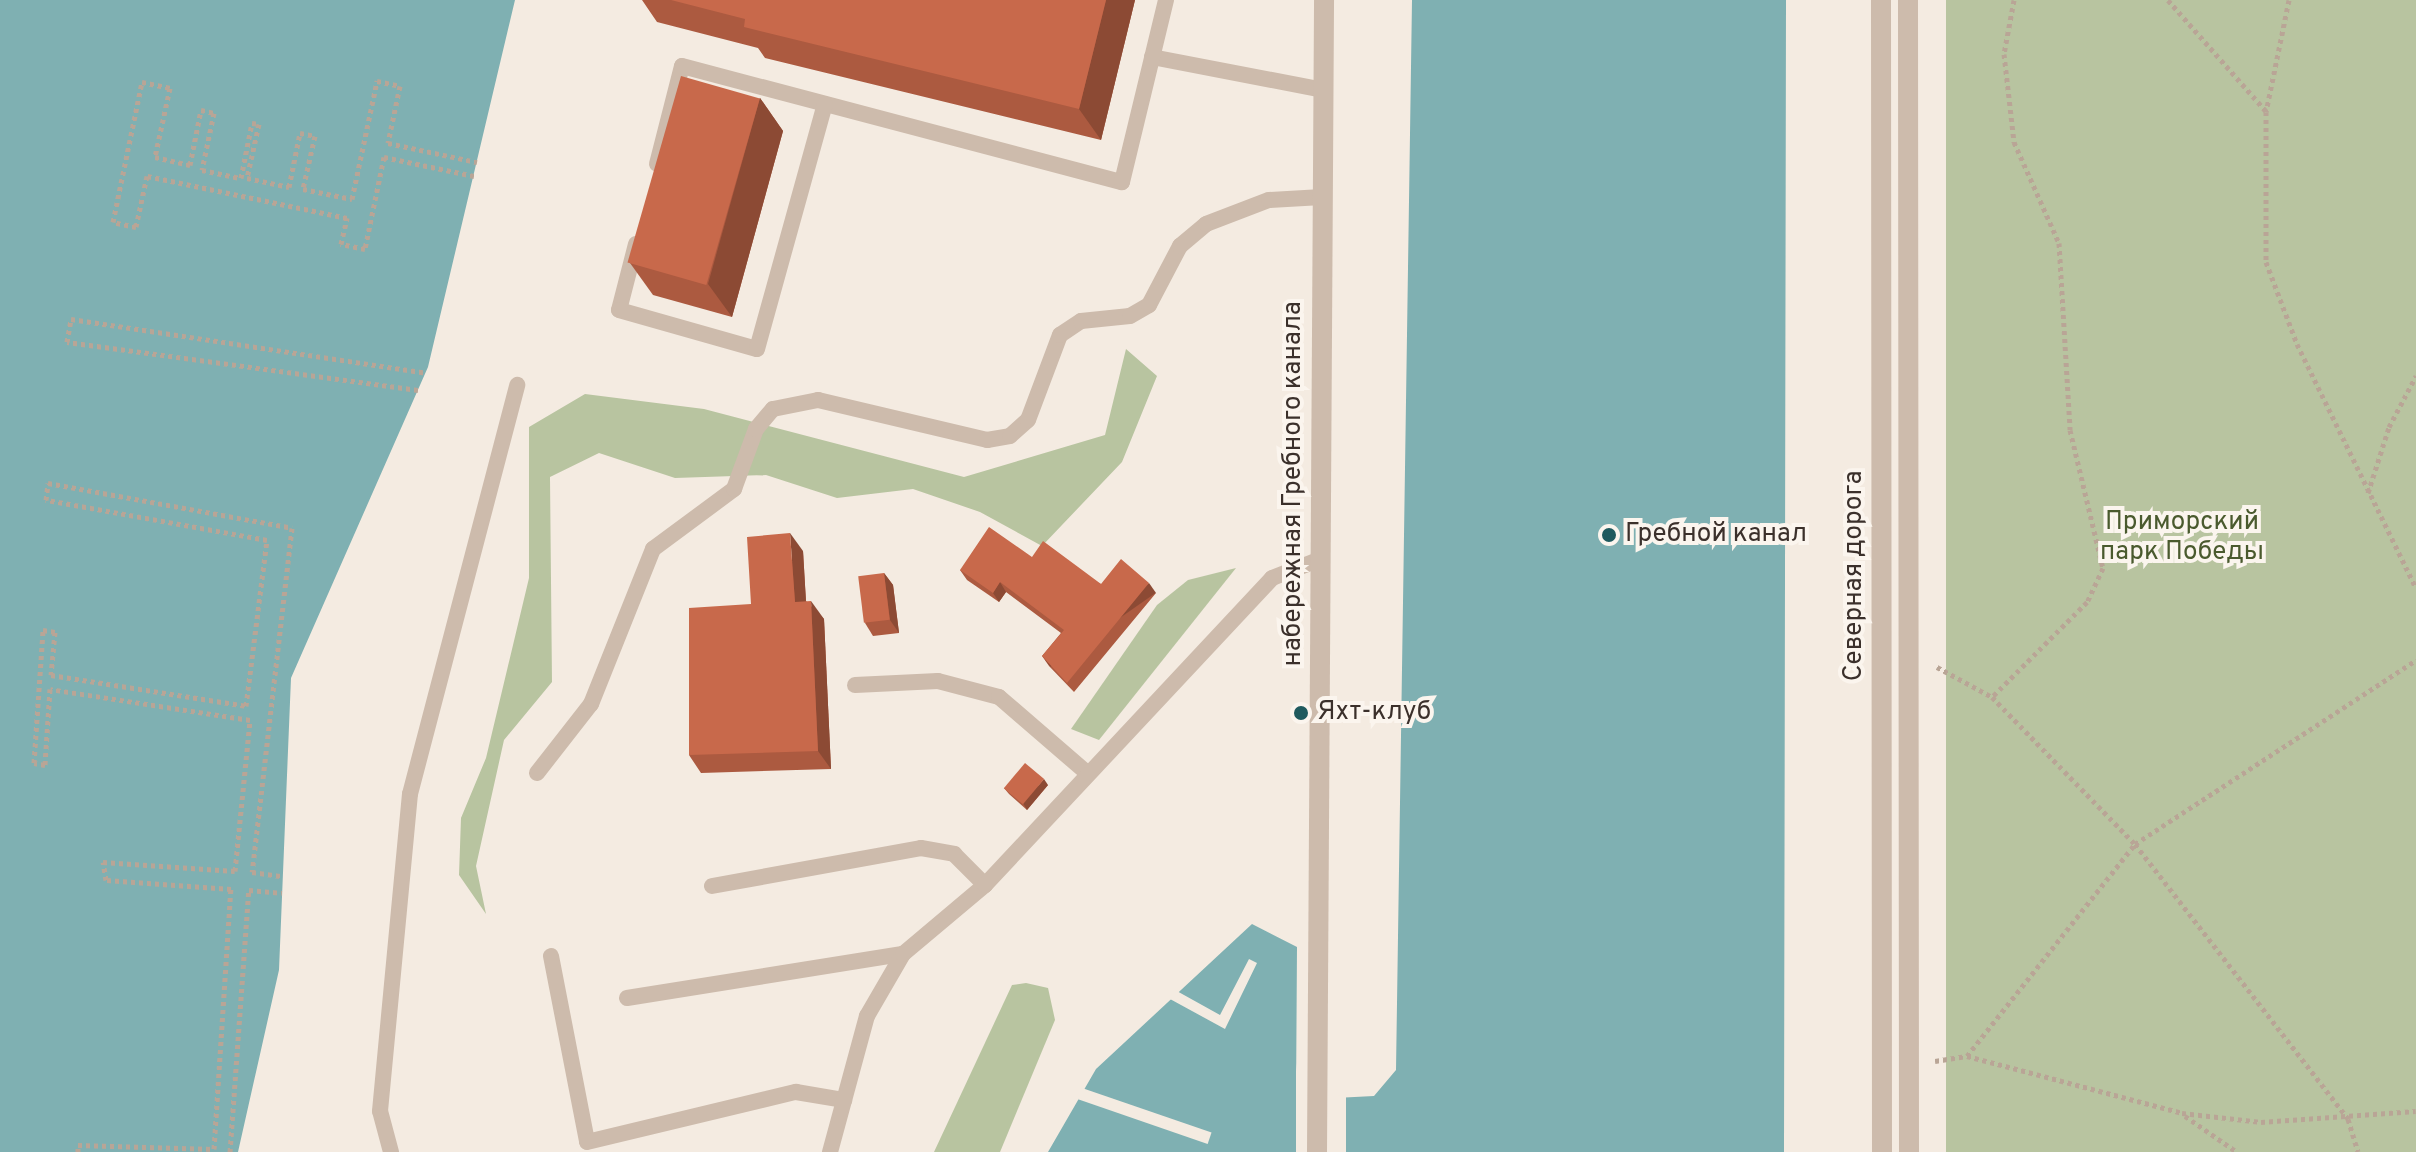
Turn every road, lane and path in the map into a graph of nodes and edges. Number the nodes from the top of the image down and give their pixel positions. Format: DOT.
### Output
graph roads {
  1 [pos="1166,0"];
  2 [pos="1324,0"];
  3 [pos="1881,0"];
  4 [pos="1908,0"];
  5 [pos="2014,0"];
  6 [pos="2168,0"];
  7 [pos="2289,0"];
  8 [pos="1152,57"];
  9 [pos="1323,90"];
  10 [pos="825,104"];
  11 [pos="2266,112"];
  12 [pos="477,162"];
  13 [pos="474,176"];
  14 [pos="651,188"];
  15 [pos="1322,197"];
  16 [pos="643,219"];
  17 [pos="426,373"];
  18 [pos="2416,376"];
  19 [pos="517,385"];
  20 [pos="418,390"];
  21 [pos="2368,494"];
  22 [pos="1318,560"];
  23 [pos="2416,588"];
  24 [pos="2416,660"];
  25 [pos="1937,667"];
  26 [pos="855,685"];
  27 [pos="1992,697"];
  28 [pos="537,773"];
  29 [pos="1087,773"];
  30 [pos="2135,844"];
  31 [pos="282,876"];
  32 [pos="985,885"];
  33 [pos="712,886"];
  34 [pos="282,893"];
  35 [pos="903,954"];
  36 [pos="551,956"];
  37 [pos="627,998"];
  38 [pos="1967,1056"];
  39 [pos="1935,1061"];
  40 [pos="844,1100"];
  41 [pos="2416,1111"];
  42 [pos="2182,1113"];
  43 [pos="2348,1119"];
  44 [pos="78,1152"];
  45 [pos="230,1152"];
  46 [pos="391,1152"];
  47 [pos="830,1152"];
  48 [pos="1317,1152"];
  49 [pos="1882,1152"];
  50 [pos="1909,1152"];
  51 [pos="2237,1152"];
  52 [pos="2358,1152"];
  1 -- 8 [label="lane"];
  2 -- 9 [label="street, набережная Гребного канала"];
  3 -- 49 [label="street, Северная дорога"];
  4 -- 50 [label="street, Северная дорога"];
  5 -- 27 [label="path"];
  6 -- 11 [label="path"];
  7 -- 11 [label="path"];
  8 -- 9 [label="lane"];
  8 -- 10 [label="lane"];
  9 -- 15 [label="street, набережная Гребного канала"];
  10 -- 14 [label="lane"];
  10 -- 16 [label="lane"];
  11 -- 21 [label="path"];
  12 -- 13 [label="path"];
  15 -- 22 [label="street, набережная Гребного канала"];
  15 -- 28 [label="lane"];
  17 -- 20 [label="path"];
  18 -- 21 [label="path"];
  19 -- 46 [label="lane"];
  21 -- 23 [label="path"];
  22 -- 29 [label="lane"];
  22 -- 48 [label="street, набережная Гребного канала"];
  24 -- 30 [label="path"];
  25 -- 27 [label="path"];
  26 -- 29 [label="lane"];
  27 -- 30 [label="path"];
  29 -- 32 [label="lane"];
  30 -- 38 [label="path"];
  30 -- 43 [label="path"];
  31 -- 44 [label="path"];
  32 -- 33 [label="lane"];
  32 -- 35 [label="lane"];
  34 -- 45 [label="path"];
  35 -- 37 [label="lane"];
  35 -- 40 [label="lane"];
  36 -- 40 [label="lane"];
  38 -- 39 [label="path"];
  38 -- 42 [label="path"];
  40 -- 47 [label="lane"];
  41 -- 43 [label="path"];
  42 -- 43 [label="path"];
  42 -- 51 [label="path"];
  43 -- 52 [label="path"];
}
